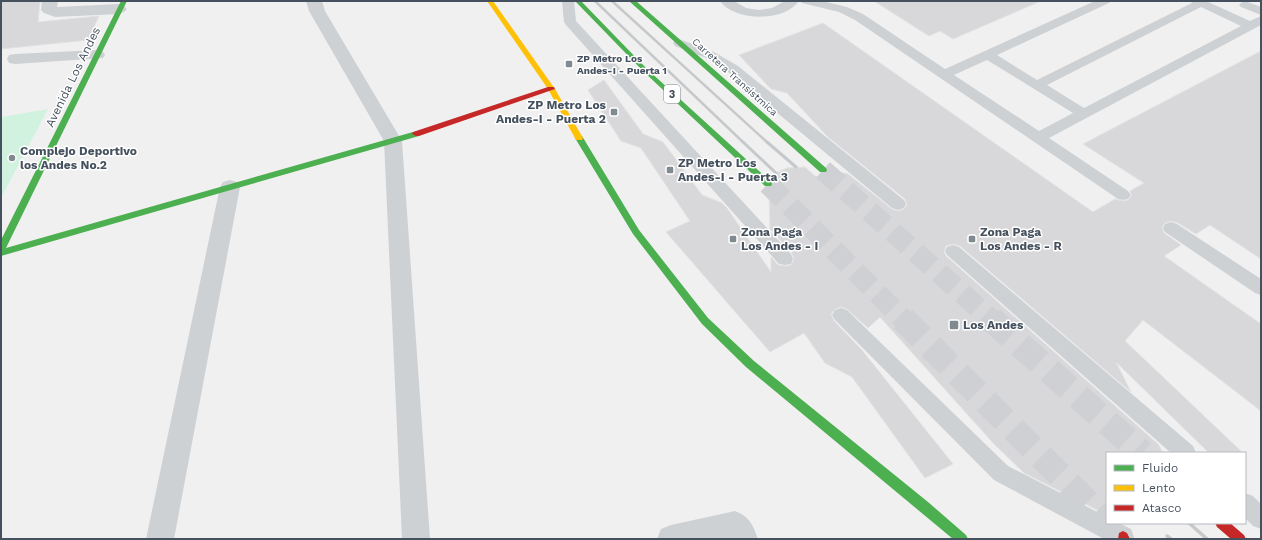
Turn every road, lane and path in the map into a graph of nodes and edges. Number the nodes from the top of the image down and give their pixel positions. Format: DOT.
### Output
graph roads {
  1 [pos="50,1"];
  2 [pos="314,1"];
  3 [pos="490,1"];
  4 [pos="568,1"];
  5 [pos="578,1"];
  6 [pos="632,1"];
  7 [pos="726,1"];
  8 [pos="793,1"];
  9 [pos="806,1"];
  10 [pos="1105,1"];
  11 [pos="1199,2"];
  12 [pos="121,5"];
  13 [pos="1246,5"];
  14 [pos="1261,11"];
  15 [pos="1256,23"];
  16 [pos="679,43"];
  17 [pos="97,55"];
  18 [pos="988,55"];
  19 [pos="15,59"];
  20 [pos="945,74"];
  21 [pos="1037,85"];
  22 [pos="551,89"];
  23 [pos="1084,114"];
  24 [pos="1038,137"];
  25 [pos="393,141"];
  26 [pos="823,170"];
  27 [pos="768,184"];
  28 [pos="230,187"];
  29 [pos="1123,195"];
  30 [pos="898,204"];
  31 [pos="1171,228"];
  32 [pos="1,249"];
  33 [pos="953,251"];
  34 [pos="1,253"];
  35 [pos="785,258"];
  36 [pos="1261,288"];
  37 [pos="841,315"];
  38 [pos="1185,452"];
  39 [pos="1246,505"];
  40 [pos="1261,518"];
  41 [pos="1222,524"];
  42 [pos="1123,538"];
  43 [pos="160,539"];
  44 [pos="416,539"];
  45 [pos="671,539"];
  46 [pos="744,539"];
  47 [pos="962,539"];
  48 [pos="1240,539"];
  1 -- 12 [label="street"];
  2 -- 25 [label="street"];
  3 -- 22 [label="street"];
  4 -- 35 [label="lane"];
  5 -- 27 [label="street, 3"];
  6 -- 16 [label="street, Carretera Transístmica"];
  7 -- 8 [label="lane"];
  9 -- 20 [label="lane"];
  10 -- 18 [label="lane"];
  11 -- 15 [label="lane"];
  11 -- 21 [label="lane"];
  12 -- 17 [label="street, Avenida Los Andes"];
  13 -- 14 [label="lane"];
  15 -- 23 [label="lane"];
  16 -- 26 [label="street, Carretera Transístmica"];
  16 -- 30 [label="lane"];
  17 -- 19 [label="street"];
  17 -- 32 [label="street, Avenida Los Andes"];
  18 -- 20 [label="lane"];
  18 -- 21 [label="lane"];
  20 -- 24 [label="lane"];
  21 -- 23 [label="lane"];
  22 -- 25 [label="street"];
  22 -- 47 [label="street"];
  23 -- 24 [label="lane"];
  24 -- 29 [label="lane"];
  25 -- 28 [label="street"];
  25 -- 44 [label="street"];
  28 -- 34 [label="street"];
  28 -- 43 [label="street"];
  31 -- 36 [label="lane"];
  33 -- 38 [label="lane"];
  37 -- 42 [label="lane"];
  39 -- 40 [label="lane"];
  41 -- 48 [label="street"];
  45 -- 46 [label="street"];
}
